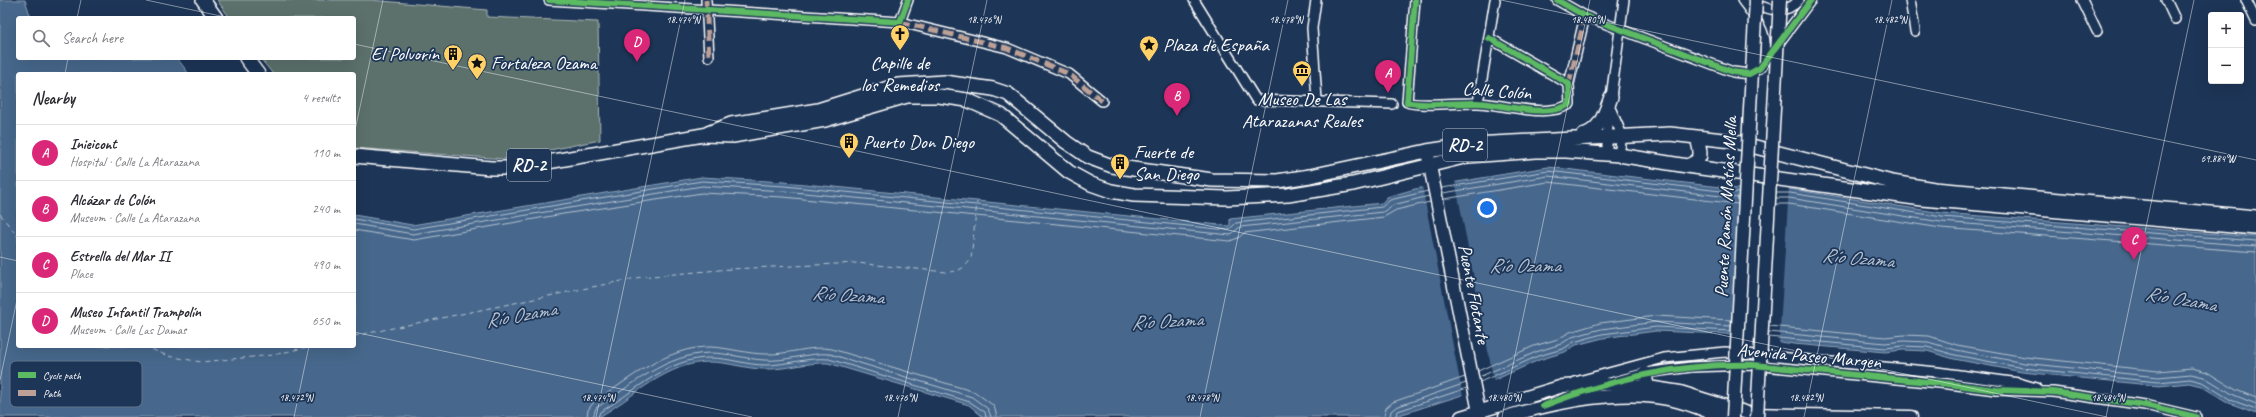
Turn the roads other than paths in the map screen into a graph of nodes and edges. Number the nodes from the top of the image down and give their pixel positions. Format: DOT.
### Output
graph roads {
  1 [pos="203,0"];
  2 [pos="549,0"];
  3 [pos="556,0"];
  4 [pos="706,0"];
  5 [pos="908,0"];
  6 [pos="1194,0"];
  7 [pos="1316,0"];
  8 [pos="1415,0"];
  9 [pos="1495,0"];
  10 [pos="1557,0"];
  11 [pos="1624,0"];
  12 [pos="1742,0"];
  13 [pos="1747,0"];
  14 [pos="1756,0"];
  15 [pos="1780,0"];
  16 [pos="1799,0"];
  17 [pos="1811,0"];
  18 [pos="1910,0"];
  19 [pos="2082,0"];
  20 [pos="2166,0"];
  21 [pos="2246,0"];
  22 [pos="707,10"];
  23 [pos="215,16"];
  24 [pos="1585,16"];
  25 [pos="2175,19"];
  26 [pos="2256,21"];
  27 [pos="900,22"];
  28 [pos="1621,30"];
  29 [pos="1915,31"];
  30 [pos="2096,31"];
  31 [pos="1489,38"];
  32 [pos="709,57"];
  33 [pos="248,60"];
  34 [pos="1760,68"];
  35 [pos="256,72"];
  36 [pos="1568,84"];
  37 [pos="1317,100"];
  38 [pos="1102,101"];
  39 [pos="1478,103"];
  40 [pos="1611,103"];
  41 [pos="1392,104"];
  42 [pos="703,135"];
  43 [pos="1622,135"];
  44 [pos="1607,136"];
  45 [pos="1573,138"];
  46 [pos="1697,138"];
  47 [pos="1427,151"];
  48 [pos="1613,154"];
  49 [pos="356,156"];
  50 [pos="1687,166"];
  51 [pos="1431,171"];
  52 [pos="2256,217"];
  53 [pos="2256,228"];
  54 [pos="1645,373"];
  55 [pos="1605,384"];
  56 [pos="1563,386"];
  57 [pos="1648,386"];
  58 [pos="2053,392"];
  59 [pos="1543,406"];
  60 [pos="1480,414"];
  61 [pos="1461,417"];
  62 [pos="1505,417"];
  63 [pos="1724,417"];
  64 [pos="1733,417"];
  65 [pos="1757,417"];
  66 [pos="1911,417"];
  67 [pos="2196,417"];
  1 -- 23 [label="main road"];
  2 -- 3 [label="street"];
  3 -- 22 [label="street"];
  4 -- 22 [label="street"];
  5 -- 27 [label="street"];
  6 -- 37 [label="street"];
  7 -- 37 [label="street"];
  8 -- 39 [label="street, Calle Colón"];
  9 -- 31 [label="street"];
  10 -- 24 [label="street"];
  11 -- 28 [label="street"];
  12 -- 34 [label="street"];
  13 -- 16 [label="street"];
  14 -- 64 [label="main road, Puente Ramón Matías Mella, bridge"];
  15 -- 65 [label="main road, bridge"];
  17 -- 34 [label="street"];
  18 -- 29 [label="street"];
  19 -- 30 [label="street"];
  20 -- 25 [label="street"];
  21 -- 26 [label="street"];
  22 -- 27 [label="street"];
  22 -- 32 [label="street"];
  24 -- 28 [label="street"];
  24 -- 36 [label="street"];
  27 -- 38 [label="street"];
  28 -- 34 [label="street"];
  28 -- 40 [label="street"];
  31 -- 36 [label="street, Calle Colón"];
  31 -- 39 [label="street"];
  33 -- 35 [label="main road"];
  36 -- 39 [label="street, Calle Colón"];
  37 -- 41 [label="street"];
  40 -- 43 [label="street"];
  40 -- 44 [label="street"];
  40 -- 45 [label="main road"];
  42 -- 47 [label="main road, RD-2"];
  42 -- 49 [label="main road, RD-2"];
  42 -- 51 [label="main road, RD-2"];
  43 -- 44 [label="main road, RD-2"];
  43 -- 46 [label="main road, RD-2"];
  43 -- 48 [label="street"];
  44 -- 45 [label="main road, RD-2"];
  44 -- 48 [label="street"];
  45 -- 47 [label="main road, RD-2"];
  46 -- 50 [label="main road"];
  46 -- 52 [label="main road, RD-2"];
  47 -- 51 [label="main road, Puente Flotante"];
  48 -- 50 [label="main road, RD-2"];
  48 -- 51 [label="main road, RD-2"];
  50 -- 53 [label="main road, RD-2"];
  51 -- 60 [label="main road, Puente Flotante"];
  54 -- 55 [label="street, Avenida Paseo Margen"];
  54 -- 57 [label="main road"];
  54 -- 58 [label="street, Avenida Paseo Margen"];
  55 -- 56 [label="main road"];
  55 -- 57 [label="main road"];
  55 -- 59 [label="street, Avenida Paseo Margen"];
  56 -- 58 [label="street, Avenida Paseo Margen"];
  56 -- 60 [label="main road"];
  57 -- 66 [label="main road"];
  58 -- 67 [label="street"];
  59 -- 62 [label="main road"];
  59 -- 63 [label="main road"];
  60 -- 61 [label="main road"];
}
